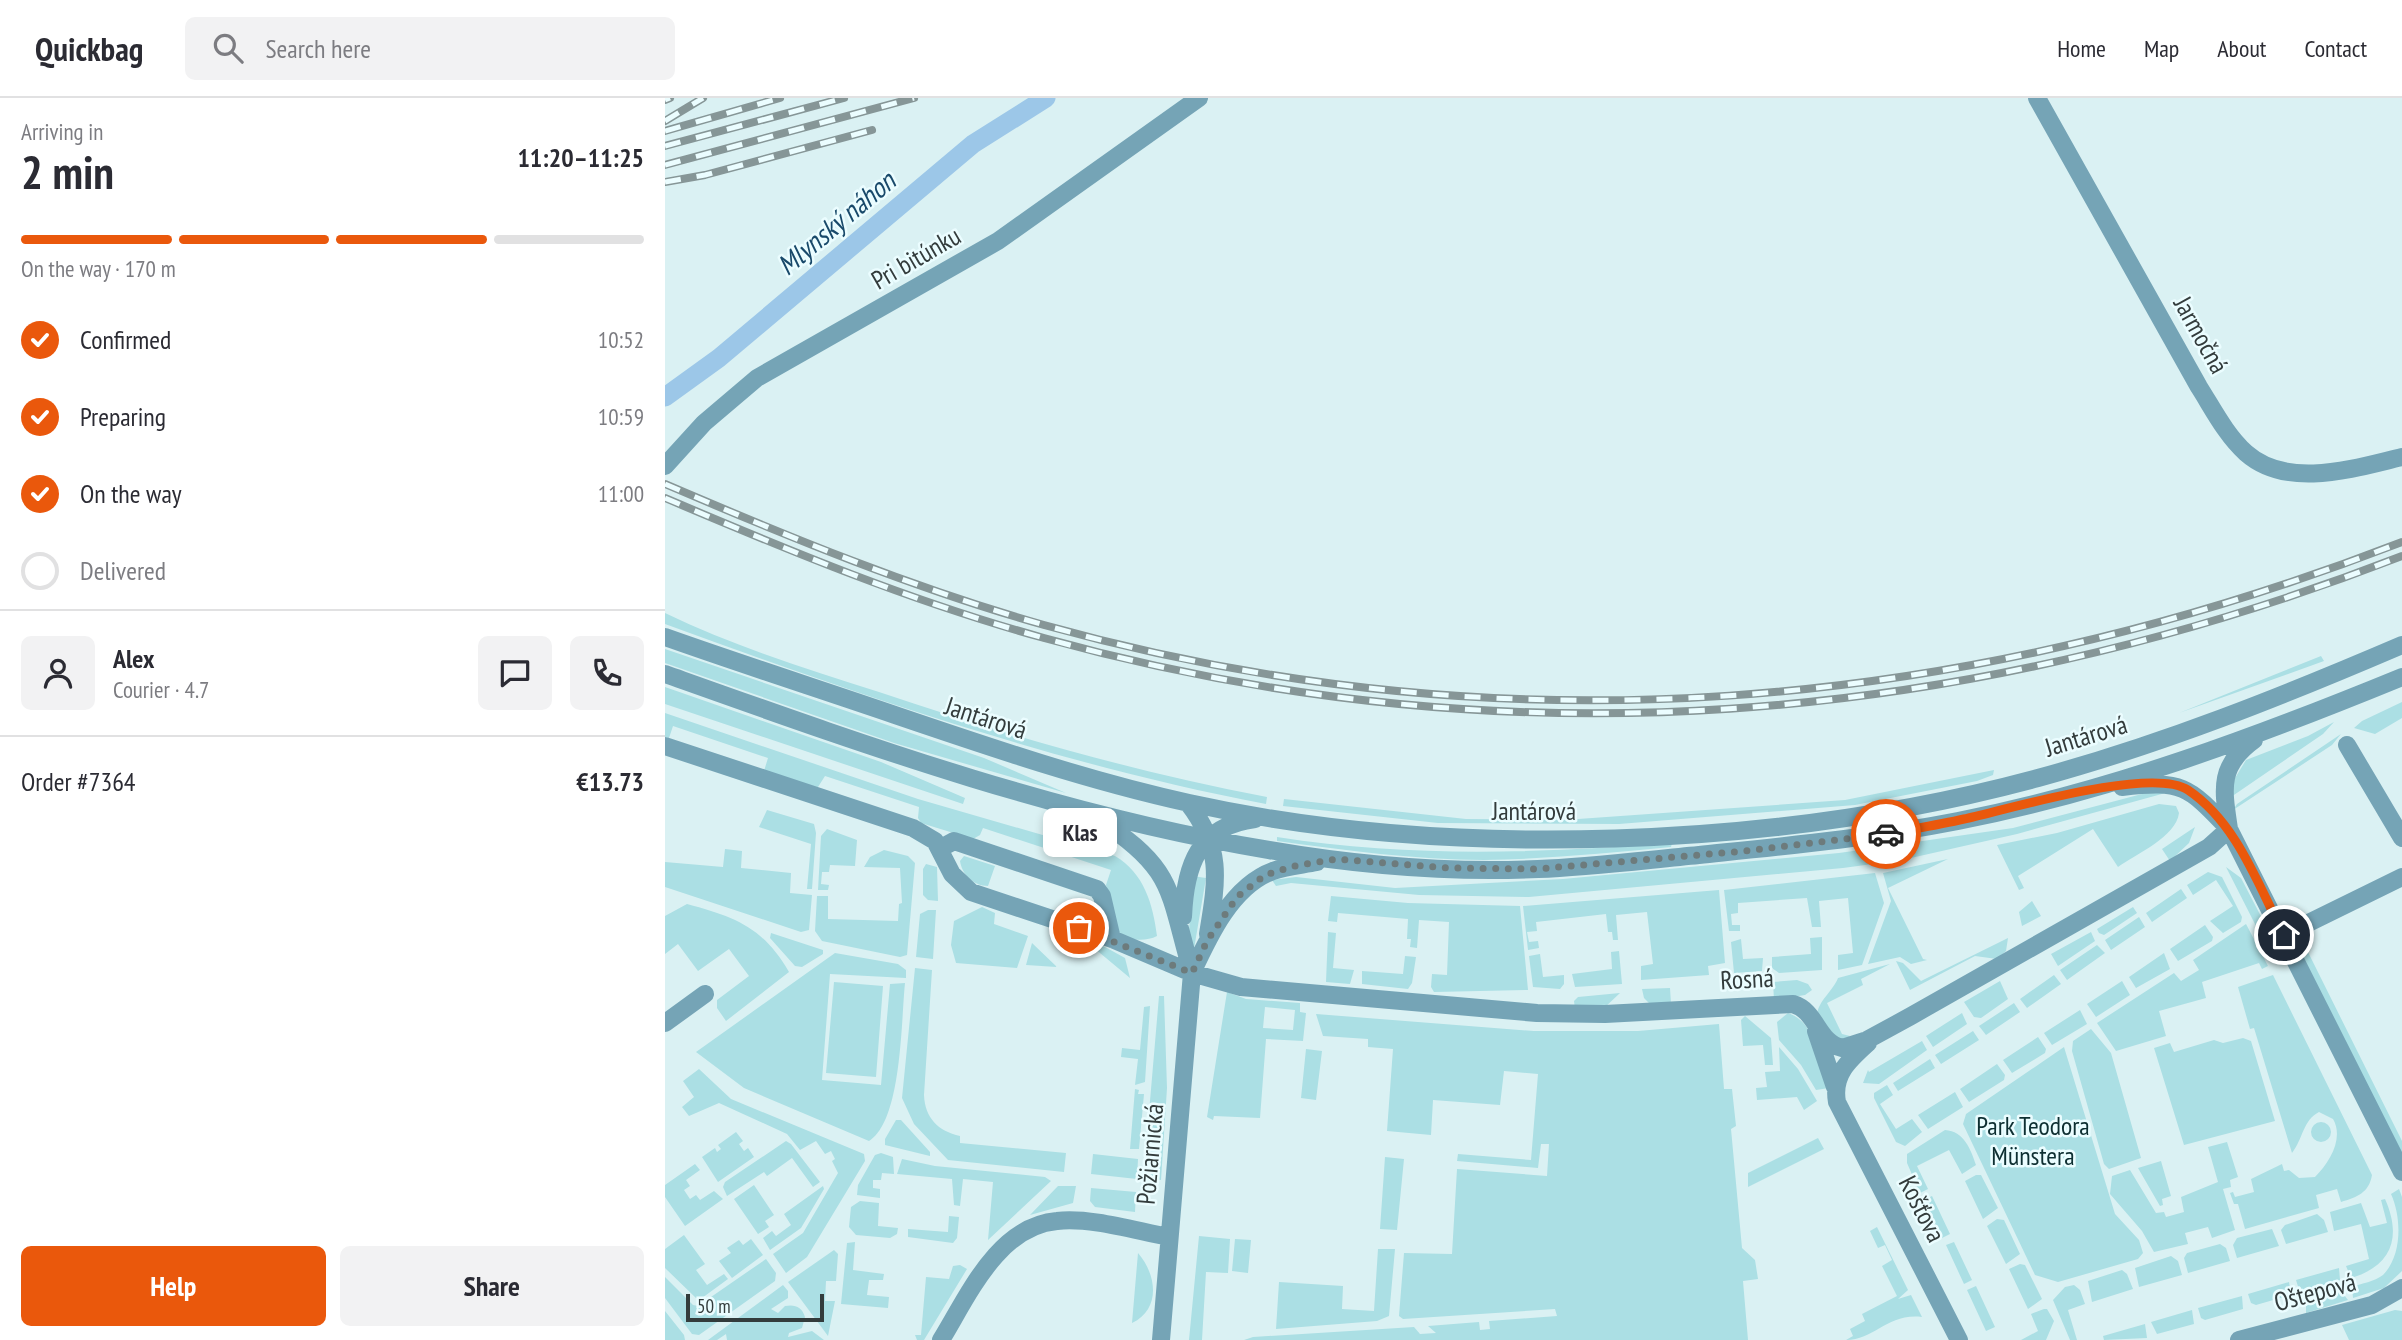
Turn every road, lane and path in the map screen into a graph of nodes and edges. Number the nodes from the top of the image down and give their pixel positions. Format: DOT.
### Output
graph roads {
  1 [pos="1199,98"];
  2 [pos="2037,98"];
  3 [pos="2402,457"];
  4 [pos="665,466"];
  5 [pos="665,637"];
  6 [pos="2402,645"];
  7 [pos="665,674"];
  8 [pos="2402,677"];
  9 [pos="2211,723"];
  10 [pos="2269,731"];
  11 [pos="2158,741"];
  12 [pos="2192,742"];
  13 [pos="665,746"];
  14 [pos="2347,746"];
  15 [pos="2210,751"];
  16 [pos="2182,760"];
  17 [pos="2224,782"];
  18 [pos="2080,791"];
  19 [pos="2193,794"];
  20 [pos="1188,803"];
  21 [pos="1085,810"];
  22 [pos="1273,818"];
  23 [pos="2229,830"];
  24 [pos="1210,838"];
  25 [pos="2402,838"];
  26 [pos="941,848"];
  27 [pos="1336,859"];
  28 [pos="2402,877"];
  29 [pos="2284,935"];
  30 [pos="1112,939"];
  31 [pos="1182,939"];
  32 [pos="1207,941"];
  33 [pos="1192,973"];
  34 [pos="705,994"];
  35 [pos="1809,1015"];
  36 [pos="665,1023"];
  37 [pos="1875,1035"];
  38 [pos="1836,1095"];
  39 [pos="2402,1172"];
  40 [pos="1170,1237"];
  41 [pos="2402,1288"];
  42 [pos="941,1340"];
  43 [pos="1161,1340"];
  44 [pos="1959,1340"];
  45 [pos="2239,1340"];
  1 -- 4 [label="street, Pri bitúnku"];
  2 -- 3 [label="street, Jarmočná"];
  5 -- 20 [label="street, Jantárová"];
  6 -- 9 [label="street, Jantárová"];
  7 -- 21 [label="street, Jantárová"];
  8 -- 10 [label="street, Jantárová"];
  9 -- 11 [label="street, Jantárová"];
  9 -- 12 [label="street"];
  10 -- 15 [label="street, Jantárová"];
  10 -- 17 [label="street"];
  11 -- 12 [label="street"];
  11 -- 22 [label="street, Jantárová"];
  12 -- 15 [label="street"];
  12 -- 16 [label="street"];
  13 -- 26 [label="street"];
  14 -- 25 [label="street"];
  15 -- 16 [label="street, Jantárová"];
  15 -- 17 [label="street"];
  16 -- 18 [label="street, Jantárová"];
  16 -- 19 [label="street"];
  17 -- 23 [label="street"];
  18 -- 19 [label="street"];
  18 -- 27 [label="street, Jantárová"];
  19 -- 23 [label="street"];
  20 -- 22 [label="street, Jantárová"];
  20 -- 24 [label="street"];
  21 -- 24 [label="street, Jantárová"];
  21 -- 31 [label="street, Požiarnická"];
  22 -- 24 [label="street, Požiarnická"];
  23 -- 29 [label="street"];
  23 -- 37 [label="street"];
  24 -- 27 [label="street, Jantárová"];
  24 -- 31 [label="street, Požiarnická"];
  24 -- 32 [label="street"];
  26 -- 30 [label="street, Rosná"];
  26 -- 30 [label="street"];
  27 -- 32 [label="street, Požiarnická"];
  28 -- 29 [label="street"];
  29 -- 39 [label="street"];
  30 -- 33 [label="street, Rosná"];
  31 -- 33 [label="street, Požiarnická"];
  32 -- 33 [label="street, Požiarnická"];
  33 -- 35 [label="street, Rosná"];
  33 -- 40 [label="street, Požiarnická"];
  34 -- 36 [label="street"];
  35 -- 37 [label="street"];
  35 -- 38 [label="street, Košťova"];
  37 -- 38 [label="street"];
  38 -- 44 [label="street, Košťova"];
  40 -- 42 [label="street"];
  40 -- 43 [label="street, Požiarnická"];
  41 -- 45 [label="street, Oštepová"];
}
